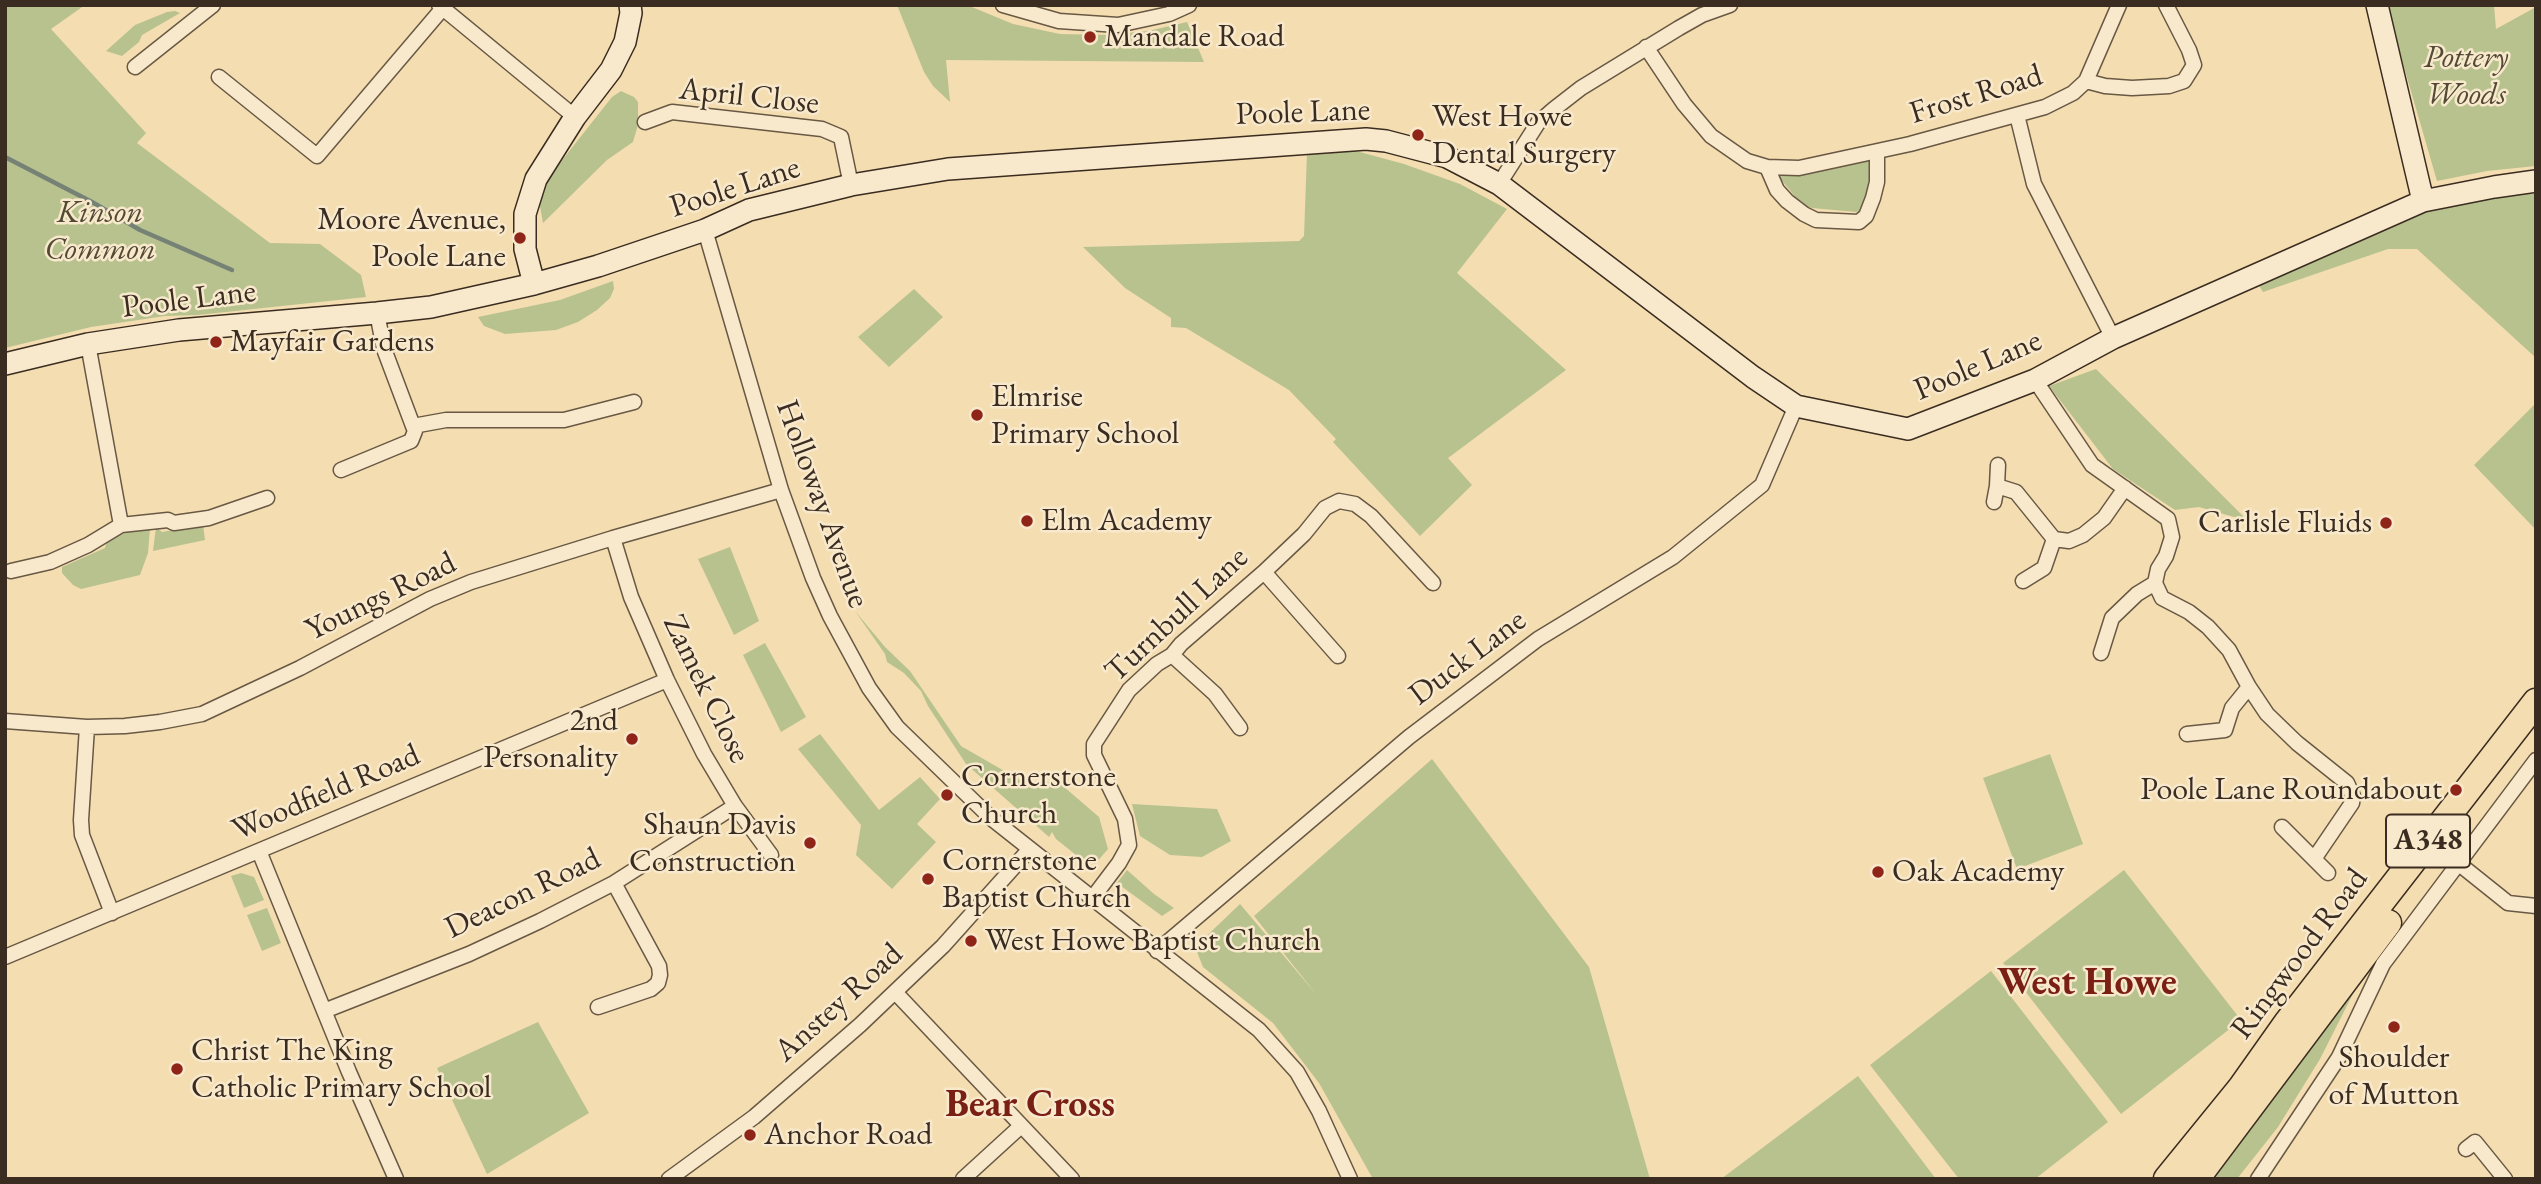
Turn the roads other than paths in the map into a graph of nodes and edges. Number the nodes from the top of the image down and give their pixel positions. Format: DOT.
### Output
graph roads {
  1 [pos="212,5"];
  2 [pos="630,5"];
  3 [pos="1003,5"];
  4 [pos="1189,5"];
  5 [pos="1730,5"];
  6 [pos="2119,5"];
  7 [pos="2166,5"];
  8 [pos="2377,5"];
  9 [pos="441,7"];
  10 [pos="1697,10"];
  11 [pos="1646,47"];
  12 [pos="135,67"];
  13 [pos="219,78"];
  14 [pos="2085,81"];
  15 [pos="2017,115"];
  16 [pos="575,117"];
  17 [pos="645,122"];
  18 [pos="1877,152"];
  19 [pos="1767,167"];
  20 [pos="2536,181"];
  21 [pos="1499,184"];
  22 [pos="851,185"];
  23 [pos="2423,201"];
  24 [pos="705,230"];
  25 [pos="534,284"];
  26 [pos="377,313"];
  27 [pos="2113,338"];
  28 [pos="88,344"];
  29 [pos="5,364"];
  30 [pos="2035,380"];
  31 [pos="634,402"];
  32 [pos="1796,406"];
  33 [pos="413,426"];
  34 [pos="1998,465"];
  35 [pos="341,470"];
  36 [pos="1997,486"];
  37 [pos="2125,488"];
  38 [pos="780,490"];
  39 [pos="267,498"];
  40 [pos="1994,502"];
  41 [pos="121,525"];
  42 [pos="613,538"];
  43 [pos="2054,539"];
  44 [pos="11,571"];
  45 [pos="1264,572"];
  46 [pos="2023,582"];
  47 [pos="1433,583"];
  48 [pos="2155,583"];
  49 [pos="2101,653"];
  50 [pos="1172,655"];
  51 [pos="1338,656"];
  52 [pos="667,680"];
  53 [pos="2249,687"];
  54 [pos="2536,702"];
  55 [pos="5,721"];
  56 [pos="87,727"];
  57 [pos="1240,728"];
  58 [pos="2536,730"];
  59 [pos="2187,734"];
  60 [pos="2536,760"];
  61 [pos="734,806"];
  62 [pos="2282,827"];
  63 [pos="1029,850"];
  64 [pos="259,851"];
  65 [pos="771,855"];
  66 [pos="2314,859"];
  67 [pos="2458,863"];
  68 [pos="2328,873"];
  69 [pos="614,883"];
  70 [pos="1091,900"];
  71 [pos="2536,906"];
  72 [pos="112,913"];
  73 [pos="1157,951"];
  74 [pos="5,957"];
  75 [pos="895,992"];
  76 [pos="598,1007"];
  77 [pos="324,1011"];
  78 [pos="1021,1126"];
  79 [pos="2475,1141"];
  80 [pos="396,1179"];
  81 [pos="669,1179"];
  82 [pos="963,1179"];
  83 [pos="1072,1179"];
  84 [pos="1350,1179"];
  85 [pos="2167,1179"];
  86 [pos="2196,1179"];
  87 [pos="2258,1179"];
  88 [pos="2505,1179"];
  1 -- 12 [label="street"];
  2 -- 16 [label="street"];
  3 -- 4 [label="street"];
  5 -- 10 [label="street"];
  6 -- 14 [label="street, Frost Road"];
  7 -- 14 [label="street, Frost Road"];
  8 -- 23 [label="street"];
  9 -- 13 [label="street"];
  9 -- 16 [label="street"];
  10 -- 11 [label="street"];
  11 -- 19 [label="street, Frost Road"];
  11 -- 21 [label="street"];
  14 -- 15 [label="street, Frost Road"];
  15 -- 18 [label="street, Frost Road"];
  15 -- 27 [label="street"];
  16 -- 25 [label="street"];
  17 -- 22 [label="street, April Close"];
  18 -- 19 [label="street, Frost Road"];
  18 -- 19 [label="street, Frost Road"];
  20 -- 23 [label="street, Poole Lane"];
  21 -- 22 [label="street, Poole Lane"];
  21 -- 32 [label="street, Poole Lane"];
  22 -- 24 [label="street, Poole Lane"];
  23 -- 27 [label="street, Poole Lane"];
  24 -- 25 [label="street, Poole Lane"];
  24 -- 38 [label="street, Holloway Avenue"];
  25 -- 26 [label="street, Poole Lane"];
  26 -- 28 [label="street, Poole Lane"];
  26 -- 33 [label="street"];
  27 -- 30 [label="street, Poole Lane"];
  28 -- 29 [label="street, Poole Lane"];
  28 -- 41 [label="street"];
  30 -- 32 [label="street, Poole Lane"];
  30 -- 37 [label="street"];
  31 -- 33 [label="street"];
  32 -- 73 [label="street, Duck Lane"];
  33 -- 35 [label="street"];
  34 -- 36 [label="street"];
  36 -- 40 [label="street"];
  36 -- 43 [label="street"];
  37 -- 43 [label="street"];
  37 -- 48 [label="street"];
  38 -- 42 [label="street, Youngs Road"];
  38 -- 63 [label="street, Holloway Avenue"];
  39 -- 41 [label="street"];
  41 -- 44 [label="street"];
  42 -- 52 [label="street, Zamek Close"];
  42 -- 56 [label="street, Youngs Road"];
  43 -- 46 [label="street"];
  45 -- 47 [label="street, Turnbull Lane"];
  45 -- 50 [label="street, Turnbull Lane"];
  45 -- 51 [label="street"];
  48 -- 49 [label="street"];
  48 -- 53 [label="street"];
  50 -- 57 [label="street"];
  50 -- 70 [label="street, Turnbull Lane"];
  52 -- 61 [label="street, Zamek Close"];
  52 -- 64 [label="street, Woodfield Road"];
  53 -- 59 [label="street"];
  53 -- 66 [label="street"];
  54 -- 85 [label="highway, Ringwood Road / A348"];
  55 -- 56 [label="street, Youngs Road"];
  56 -- 72 [label="street"];
  58 -- 86 [label="highway, Ringwood Road / A348"];
  60 -- 67 [label="street"];
  61 -- 65 [label="street, Zamek Close"];
  61 -- 69 [label="street, Deacon Road"];
  62 -- 66 [label="street"];
  63 -- 70 [label="street, Holloway Avenue"];
  63 -- 75 [label="street, Anstey Road"];
  64 -- 72 [label="street, Woodfield Road"];
  64 -- 77 [label="street"];
  66 -- 68 [label="street"];
  67 -- 71 [label="street"];
  67 -- 87 [label="street"];
  69 -- 76 [label="street"];
  69 -- 77 [label="street, Deacon Road"];
  70 -- 73 [label="street, Holloway Avenue"];
  72 -- 74 [label="street, Woodfield Road"];
  73 -- 84 [label="street, Holloway Avenue"];
  75 -- 78 [label="street"];
  75 -- 81 [label="street, Anstey Road"];
  77 -- 80 [label="street"];
  78 -- 82 [label="street"];
  78 -- 83 [label="street"];
  79 -- 88 [label="street"];
}
